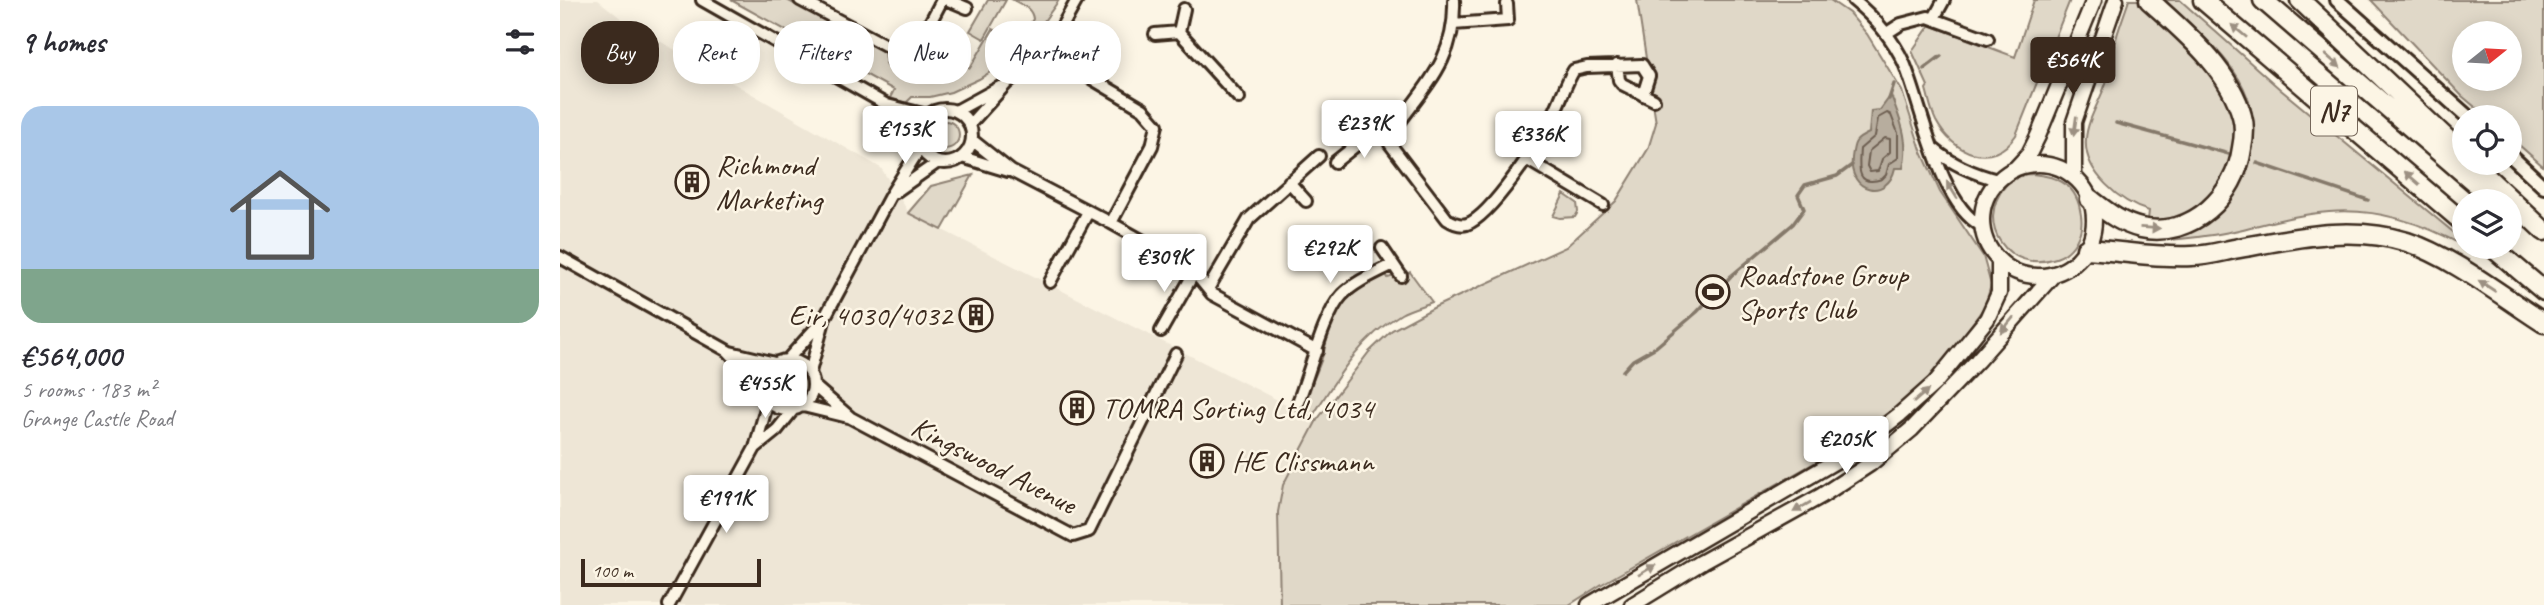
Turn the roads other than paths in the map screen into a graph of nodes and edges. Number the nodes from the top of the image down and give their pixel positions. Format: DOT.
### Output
graph roads {
  1 [pos="702,0"];
  2 [pos="800,0"];
  3 [pos="942,0"];
  4 [pos="947,0"];
  5 [pos="1077,0"];
  6 [pos="1454,0"];
  7 [pos="1853,0"];
  8 [pos="1944,0"];
  9 [pos="2116,0"];
  10 [pos="2149,0"];
  11 [pos="2203,0"];
  12 [pos="2263,0"];
  13 [pos="2300,0"];
  14 [pos="2337,0"];
  15 [pos="2094,2"];
  16 [pos="1507,4"];
  17 [pos="967,8"];
  18 [pos="1184,9"];
  19 [pos="1934,19"];
  20 [pos="931,21"];
  21 [pos="1065,21"];
  22 [pos="1453,24"];
  23 [pos="1179,32"];
  24 [pos="1887,33"];
  25 [pos="1155,34"];
  26 [pos="1988,39"];
  27 [pos="888,46"];
  28 [pos="1617,65"];
  29 [pos="1005,84"];
  30 [pos="1006,84"];
  31 [pos="1101,84"];
  32 [pos="1643,95"];
  33 [pos="1239,98"];
  34 [pos="1654,100"];
  35 [pos="887,105"];
  36 [pos="2455,105"];
  37 [pos="956,111"];
  38 [pos="927,115"];
  39 [pos="970,124"];
  40 [pos="918,134"];
  41 [pos="1389,137"];
  42 [pos="972,140"];
  43 [pos="2452,144"];
  44 [pos="1932,147"];
  45 [pos="920,148"];
  46 [pos="1319,156"];
  47 [pos="962,157"];
  48 [pos="1527,159"];
  49 [pos="938,162"];
  50 [pos="1335,162"];
  51 [pos="2522,166"];
  52 [pos="2016,168"];
  53 [pos="1010,171"];
  54 [pos="2485,175"];
  55 [pos="2074,177"];
  56 [pos="1998,180"];
  57 [pos="1289,182"];
  58 [pos="2544,187"];
  59 [pos="2482,189"];
  60 [pos="890,195"];
  61 [pos="2090,200"];
  62 [pos="1306,201"];
  63 [pos="1603,205"];
  64 [pos="1088,212"];
  65 [pos="2452,213"];
  66 [pos="1111,223"];
  67 [pos="2522,223"];
  68 [pos="1982,226"];
  69 [pos="2544,231"];
  70 [pos="2544,242"];
  71 [pos="1382,248"];
  72 [pos="2086,249"];
  73 [pos="560,257"];
  74 [pos="2506,259"];
  75 [pos="1999,261"];
  76 [pos="1393,264"];
  77 [pos="1194,273"];
  78 [pos="2053,275"];
  79 [pos="1401,276"];
  80 [pos="1050,282"];
  81 [pos="1208,289"];
  82 [pos="2544,291"];
  83 [pos="825,317"];
  84 [pos="2544,323"];
  85 [pos="1161,331"];
  86 [pos="727,351"];
  87 [pos="1317,351"];
  88 [pos="1176,354"];
  89 [pos="787,360"];
  90 [pos="775,363"];
  91 [pos="810,372"];
  92 [pos="813,385"];
  93 [pos="762,387"];
  94 [pos="768,401"];
  95 [pos="1298,402"];
  96 [pos="798,408"];
  97 [pos="851,418"];
  98 [pos="755,448"];
  99 [pos="668,605"];
  100 [pos="1589,605"];
  101 [pos="1632,605"];
  1 -- 35 [label="street"];
  2 -- 27 [label="street"];
  3 -- 20 [label="street"];
  4 -- 17 [label="street"];
  5 -- 21 [label="street"];
  6 -- 22 [label="street"];
  7 -- 24 [label="street"];
  8 -- 19 [label="street"];
  9 -- 55 [label="main road, one-way"];
  61 -- 10 [label="highway, one-way"];
  65 -- 11 [label="highway, N7, one-way"];
  12 -- 59 [label="highway, N7, one-way"];
  13 -- 43 [label="highway, N7"];
  14 -- 36 [label="street"];
  15 -- 52 [label="main road"];
  16 -- 22 [label="street"];
  18 -- 23 [label="street"];
  19 -- 24 [label="street"];
  19 -- 26 [label="street"];
  22 -- 41 [label="street"];
  23 -- 25 [label="street"];
  23 -- 33 [label="street"];
  24 -- 44 [label="street"];
  28 -- 32 [label="street"];
  28 -- 32 [label="street"];
  28 -- 48 [label="street"];
  29 -- 37 [label="street"];
  30 -- 39 [label="street"];
  31 -- 66 [label="street"];
  32 -- 34 [label="street"];
  35 -- 38 [label="street"];
  35 -- 40 [label="street"];
  37 -- 38 [label="street"];
  37 -- 39 [label="street"];
  38 -- 40 [label="street"];
  39 -- 42 [label="street"];
  40 -- 45 [label="street"];
  41 -- 48 [label="street"];
  41 -- 50 [label="street"];
  42 -- 47 [label="street"];
  42 -- 53 [label="street"];
  44 -- 56 [label="street"];
  68 -- 44 [label="street, one-way"];
  45 -- 49 [label="street"];
  45 -- 60 [label="street"];
  46 -- 57 [label="street"];
  47 -- 49 [label="street"];
  47 -- 53 [label="street"];
  48 -- 63 [label="street"];
  49 -- 60 [label="street"];
  51 -- 58 [label="street"];
  52 -- 55 [label="main road"];
  52 -- 56 [label="main road"];
  53 -- 64 [label="street"];
  54 -- 69 [label="highway"];
  55 -- 61 [label="main road"];
  56 -- 68 [label="main road"];
  57 -- 62 [label="street"];
  57 -- 81 [label="street"];
  60 -- 83 [label="street"];
  61 -- 72 [label="main road"];
  64 -- 66 [label="street"];
  64 -- 80 [label="street"];
  66 -- 77 [label="street"];
  67 -- 70 [label="highway"];
  68 -- 75 [label="main road"];
  71 -- 76 [label="street"];
  72 -- 78 [label="main road"];
  84 -- 72 [label="highway, one-way"];
  73 -- 86 [label="street"];
  74 -- 82 [label="highway"];
  75 -- 78 [label="main road"];
  100 -- 75 [label="main road, one-way"];
  76 -- 79 [label="street"];
  76 -- 87 [label="street"];
  77 -- 81 [label="street"];
  77 -- 85 [label="street"];
  78 -- 101 [label="main road, one-way"];
  81 -- 87 [label="street"];
  83 -- 89 [label="street"];
  83 -- 91 [label="street"];
  86 -- 90 [label="street"];
  86 -- 93 [label="street"];
  87 -- 95 [label="street"];
  88 -- 97 [label="street, Kingswood Avenue"];
  89 -- 90 [label="street"];
  89 -- 91 [label="street"];
  90 -- 93 [label="street"];
  91 -- 92 [label="street"];
  92 -- 96 [label="street"];
  92 -- 97 [label="street, Kingswood Avenue"];
  93 -- 94 [label="street"];
  94 -- 96 [label="street"];
  94 -- 98 [label="street"];
  96 -- 97 [label="street, Kingswood Avenue"];
  96 -- 98 [label="street"];
  98 -- 99 [label="street"];
}
